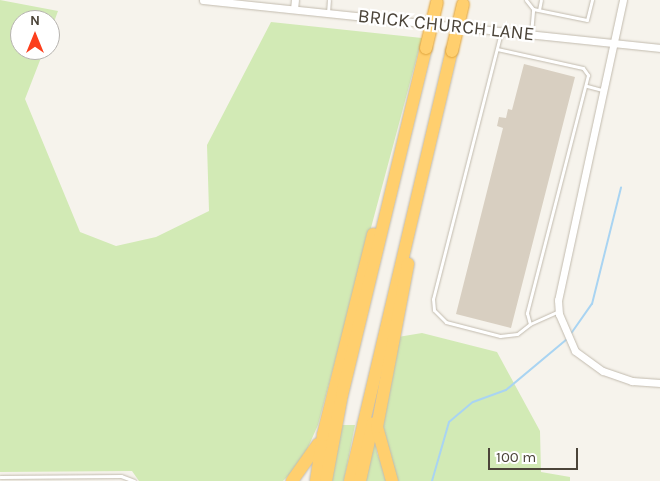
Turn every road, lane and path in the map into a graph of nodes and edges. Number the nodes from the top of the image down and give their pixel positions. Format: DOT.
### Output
graph roads {
  1 [pos="203,0"];
  2 [pos="294,0"];
  3 [pos="329,0"];
  4 [pos="526,0"];
  5 [pos="541,0"];
  6 [pos="592,0"];
  7 [pos="623,0"];
  8 [pos="437,1"];
  9 [pos="464,2"];
  10 [pos="294,9"];
  11 [pos="533,9"];
  12 [pos="539,10"];
  13 [pos="328,14"];
  14 [pos="501,32"];
  15 [pos="531,35"];
  16 [pos="611,42"];
  17 [pos="660,48"];
  18 [pos="497,49"];
  19 [pos="587,86"];
  20 [pos="602,90"];
  21 [pos="434,121"];
  22 [pos="404,139"];
  23 [pos="559,310"];
  24 [pos="530,324"];
  25 [pos="385,377"];
  26 [pos="660,382"];
  27 [pos="323,435"];
  28 [pos="0,477"];
  29 [pos="134,481"];
  30 [pos="292,481"];
  31 [pos="316,481"];
  32 [pos="326,481"];
  33 [pos="350,481"];
  34 [pos="360,481"];
  35 [pos="392,481"];
  1 -- 10 [label="street, BRICK CHURCH LANE"];
  2 -- 10 [label="street"];
  3 -- 13 [label="lane"];
  4 -- 11 [label="lane"];
  5 -- 12 [label="lane"];
  6 -- 12 [label="lane"];
  7 -- 16 [label="street"];
  8 -- 22 [label="highway, bridge"];
  9 -- 21 [label="highway, bridge"];
  10 -- 13 [label="street, BRICK CHURCH LANE"];
  11 -- 12 [label="lane"];
  11 -- 15 [label="lane"];
  13 -- 14 [label="street, BRICK CHURCH LANE"];
  14 -- 15 [label="street, BRICK CHURCH LANE"];
  14 -- 18 [label="lane"];
  15 -- 16 [label="street, BRICK CHURCH LANE"];
  16 -- 17 [label="street, BRICK CHURCH LANE"];
  16 -- 20 [label="street"];
  18 -- 19 [label="lane"];
  18 -- 24 [label="lane"];
  19 -- 20 [label="lane"];
  19 -- 24 [label="lane"];
  20 -- 23 [label="street"];
  21 -- 25 [label="highway"];
  21 -- 33 [label="highway"];
  22 -- 27 [label="highway"];
  22 -- 32 [label="highway"];
  23 -- 24 [label="lane"];
  23 -- 26 [label="street"];
  25 -- 34 [label="highway"];
  25 -- 35 [label="highway"];
  27 -- 30 [label="highway"];
  27 -- 31 [label="highway"];
  28 -- 29 [label="lane"];
}
